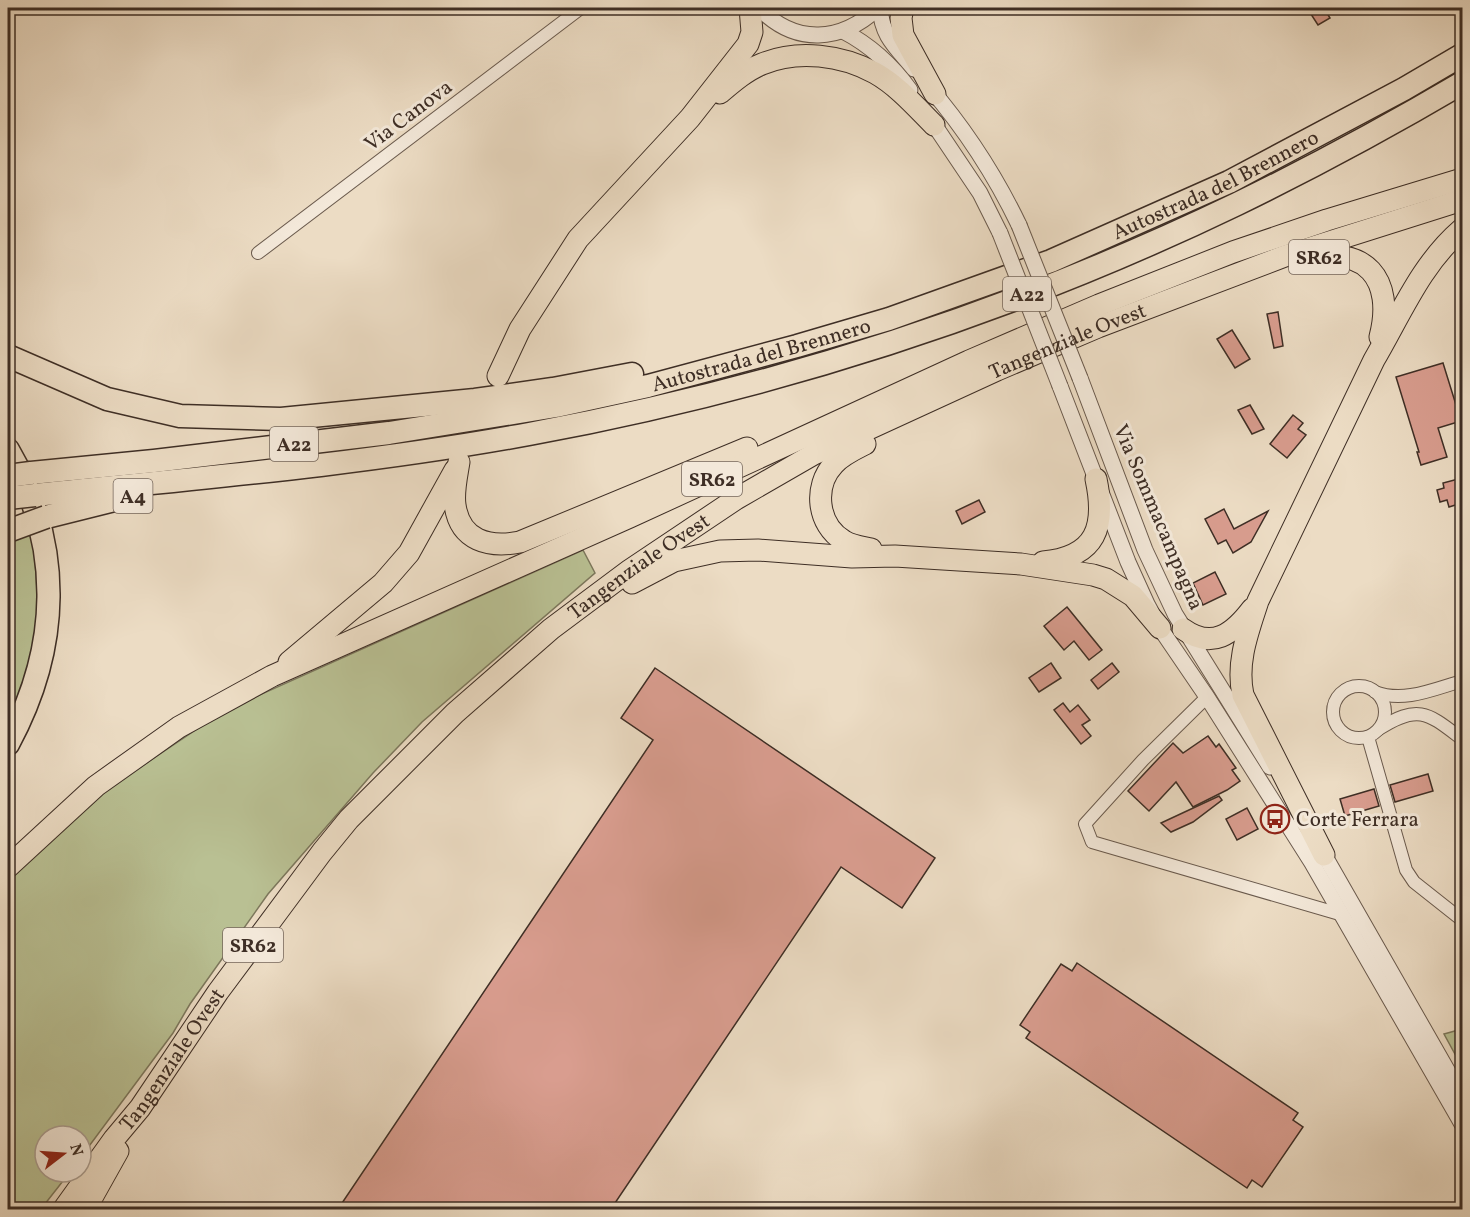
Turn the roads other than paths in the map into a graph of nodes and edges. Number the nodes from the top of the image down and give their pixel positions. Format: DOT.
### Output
graph roads {
  1 [pos="581,8"];
  2 [pos="750,8"];
  3 [pos="759,8"];
  4 [pos="879,8"];
  5 [pos="903,8"];
  6 [pos="843,31"];
  7 [pos="1462,55"];
  8 [pos="1462,83"];
  9 [pos="935,94"];
  10 [pos="690,118"];
  11 [pos="934,125"];
  12 [pos="1462,165"];
  13 [pos="1462,179"];
  14 [pos="1462,200"];
  15 [pos="1327,220"];
  16 [pos="1462,229"];
  17 [pos="258,253"];
  18 [pos="1051,261"];
  19 [pos="1175,297"];
  20 [pos="8,356"];
  21 [pos="1374,360"];
  22 [pos="997,370"];
  23 [pos="498,376"];
  24 [pos="897,393"];
  25 [pos="8,450"];
  26 [pos="220,475"];
  27 [pos="8,476"];
  28 [pos="1095,479"];
  29 [pos="33,484"];
  30 [pos="8,498"];
  31 [pos="8,531"];
  32 [pos="895,556"];
  33 [pos="1022,564"];
  34 [pos="1258,601"];
  35 [pos="1160,628"];
  36 [pos="551,629"];
  37 [pos="1183,629"];
  38 [pos="272,676"];
  39 [pos="1462,681"];
  40 [pos="1375,692"];
  41 [pos="1207,697"];
  42 [pos="1373,733"];
  43 [pos="1462,739"];
  44 [pos="8,744"];
  45 [pos="1324,855"];
  46 [pos="8,867"];
  47 [pos="1342,915"];
  48 [pos="1462,920"];
  49 [pos="1462,1096"];
  50 [pos="140,1108"];
  51 [pos="1462,1124"];
  52 [pos="63,1209"];
  53 [pos="85,1209"];
  1 -- 17 [label="street, Via Canova"];
  2 -- 10 [label="highway"];
  3 -- 6 [label="street, Via Sommacampagna"];
  4 -- 6 [label="street, Via Sommacampagna"];
  4 -- 9 [label="street, Via Sommacampagna"];
  5 -- 9 [label="highway"];
  6 -- 11 [label="street, Via Sommacampagna"];
  7 -- 18 [label="highway, Autostrada del Brennero / A22"];
  8 -- 26 [label="highway, Autostrada del Brennero / A22"];
  9 -- 37 [label="street, Via Sommacampagna, bridge"];
  10 -- 11 [label="highway"];
  10 -- 23 [label="highway"];
  11 -- 28 [label="street, Via Sommacampagna, bridge"];
  12 -- 15 [label="highway, SR62"];
  13 -- 15 [label="highway, Tangenziale Ovest / SR62"];
  14 -- 19 [label="highway, Tangenziale Ovest / SR62"];
  15 -- 24 [label="highway, Tangenziale Ovest / SR62"];
  16 -- 21 [label="highway, SR62"];
  18 -- 20 [label="highway"];
  18 -- 29 [label="highway, Autostrada del Brennero / A22"];
  19 -- 21 [label="highway, SR62"];
  19 -- 22 [label="highway, Tangenziale Ovest / SR62"];
  21 -- 34 [label="highway, SR62"];
  22 -- 32 [label="highway, SR62"];
  22 -- 36 [label="highway, Tangenziale Ovest / SR62"];
  24 -- 38 [label="highway, Tangenziale Ovest / SR62"];
  24 -- 38 [label="highway, SR62"];
  25 -- 44 [label="highway"];
  26 -- 29 [label="highway, Autostrada del Brennero / A22"];
  26 -- 31 [label="highway, A4, bridge"];
  27 -- 29 [label="highway, Autostrada del Brennero / A22, bridge"];
  28 -- 33 [label="highway, SR62"];
  28 -- 35 [label="street, Via Sommacampagna"];
  29 -- 30 [label="highway, Autostrada del Brennero / A22, bridge"];
  32 -- 33 [label="highway, SR62"];
  32 -- 36 [label="highway, SR62"];
  33 -- 35 [label="highway, SR62"];
  34 -- 37 [label="highway, SR62"];
  34 -- 45 [label="highway, SR62"];
  35 -- 41 [label="street, Via Sommacampagna"];
  36 -- 50 [label="highway, Tangenziale Ovest / SR62"];
  37 -- 45 [label="street, Via Sommacampagna"];
  38 -- 46 [label="highway, Tangenziale Ovest / SR62"];
  39 -- 40 [label="street"];
  40 -- 42 [label="street"];
  40 -- 42 [label="street"];
  41 -- 47 [label="street, Via Sommacampagna"];
  41 -- 47 [label="street"];
  42 -- 43 [label="street"];
  42 -- 48 [label="street"];
  45 -- 49 [label="street, Via Sommacampagna"];
  47 -- 51 [label="street, Via Sommacampagna"];
  50 -- 52 [label="highway, Tangenziale Ovest / SR62"];
  50 -- 53 [label="highway"];
}
